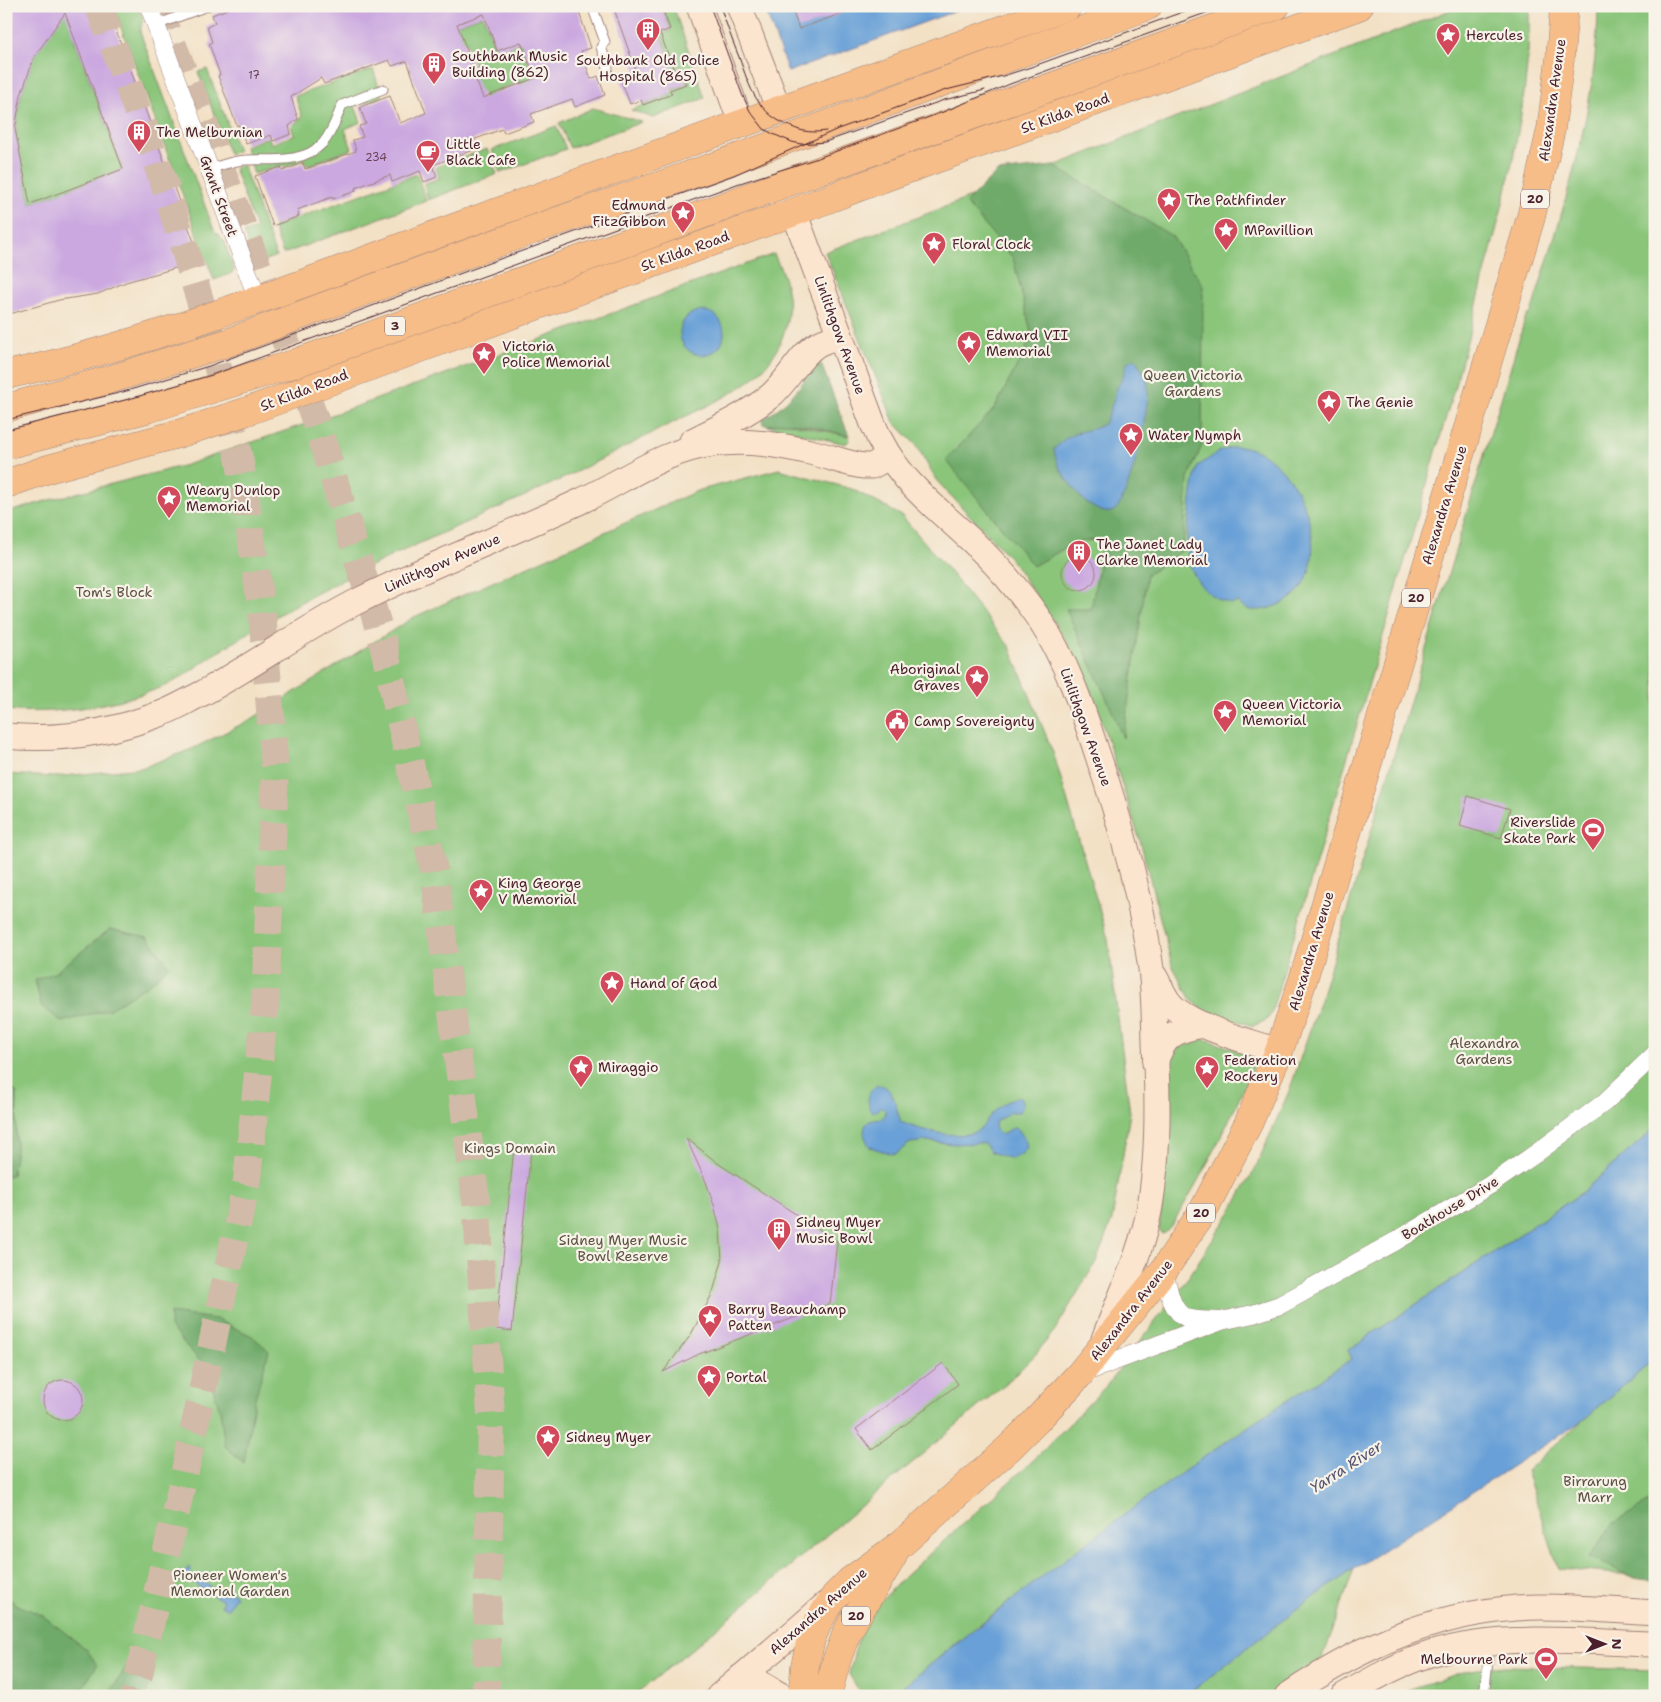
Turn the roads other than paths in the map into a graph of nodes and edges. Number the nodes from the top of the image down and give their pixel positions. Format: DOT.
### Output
graph roads {
  1 [pos="149,6"];
  2 [pos="207,6"];
  3 [pos="592,6"];
  4 [pos="699,6"];
  5 [pos="739,6"];
  6 [pos="1068,6"];
  7 [pos="1148,6"];
  8 [pos="1276,6"];
  9 [pos="1359,6"];
  10 [pos="1564,9"];
  11 [pos="156,25"];
  12 [pos="608,68"];
  13 [pos="383,89"];
  14 [pos="779,110"];
  15 [pos="741,123"];
  16 [pos="783,140"];
  17 [pos="757,150"];
  18 [pos="209,169"];
  19 [pos="782,184"];
  20 [pos="794,212"];
  21 [pos="358,262"];
  22 [pos="377,287"];
  23 [pos="258,300"];
  24 [pos="840,336"];
  25 [pos="6,375"];
  26 [pos="6,408"];
  27 [pos="6,444"];
  28 [pos="888,457"];
  29 [pos="655,462"];
  30 [pos="6,484"];
  31 [pos="6,736"];
  32 [pos="1151,968"];
  33 [pos="1204,1025"];
  34 [pos="1279,1051"];
  35 [pos="1655,1054"];
  36 [pos="1156,1063"];
  37 [pos="1164,1270"];
  38 [pos="1221,1322"];
  39 [pos="1101,1348"];
  40 [pos="1079,1375"];
  41 [pos="901,1544"];
  42 [pos="844,1586"];
  43 [pos="1481,1612"];
  44 [pos="1655,1613"];
  45 [pos="1485,1643"];
  46 [pos="1655,1644"];
  47 [pos="741,1677"];
  48 [pos="719,1696"];
  49 [pos="782,1696"];
  50 [pos="802,1696"];
  51 [pos="827,1696"];
  52 [pos="1288,1696"];
  53 [pos="1343,1696"];
  54 [pos="1484,1696"];
  1 -- 11 [label="street, Grant Street"];
  2 -- 11 [label="lane"];
  3 -- 12 [label="lane"];
  4 -- 15 [label="street"];
  5 -- 14 [label="street"];
  6 -- 14 [label="main road"];
  7 -- 16 [label="main road"];
  8 -- 19 [label="main road, St Kilda Road"];
  9 -- 20 [label="main road, St Kilda Road"];
  10 -- 34 [label="main road, Alexandra Avenue / 20"];
  11 -- 18 [label="street, Grant Street"];
  13 -- 18 [label="lane"];
  14 -- 15 [label="main road"];
  14 -- 16 [label="main road"];
  15 -- 17 [label="main road"];
  15 -- 21 [label="main road"];
  16 -- 17 [label="main road"];
  16 -- 19 [label="main road"];
  17 -- 19 [label="main road"];
  17 -- 22 [label="main road"];
  18 -- 23 [label="street, Grant Street"];
  19 -- 20 [label="main road"];
  19 -- 27 [label="main road, St Kilda Road / 3"];
  20 -- 24 [label="street, Linlithgow Avenue"];
  20 -- 30 [label="main road, St Kilda Road"];
  21 -- 22 [label="main road"];
  21 -- 23 [label="main road"];
  22 -- 26 [label="main road"];
  23 -- 25 [label="main road"];
  24 -- 28 [label="street, Linlithgow Avenue"];
  24 -- 29 [label="street"];
  28 -- 29 [label="street, Linlithgow Avenue"];
  28 -- 32 [label="street, Linlithgow Avenue"];
  29 -- 31 [label="street, Linlithgow Avenue"];
  32 -- 33 [label="street, Linlithgow Avenue"];
  32 -- 36 [label="street, Linlithgow Avenue"];
  33 -- 34 [label="street, Linlithgow Avenue"];
  33 -- 36 [label="street"];
  34 -- 37 [label="main road, Alexandra Avenue / 20"];
  35 -- 38 [label="street, Boathouse Drive"];
  36 -- 39 [label="street, Linlithgow Avenue"];
  37 -- 38 [label="street, Boathouse Drive"];
  37 -- 39 [label="main road, Alexandra Avenue / 20"];
  38 -- 40 [label="street, Boathouse Drive"];
  39 -- 40 [label="main road, Alexandra Avenue / 20"];
  40 -- 41 [label="main road, Alexandra Avenue / 20"];
  41 -- 42 [label="main road, Alexandra Avenue / 20"];
  41 -- 51 [label="main road, 20"];
  42 -- 47 [label="street, Alexandra Avenue"];
  42 -- 50 [label="main road, 20"];
  43 -- 44 [label="street"];
  43 -- 45 [label="street"];
  43 -- 52 [label="street"];
  45 -- 46 [label="street"];
  45 -- 53 [label="street"];
  45 -- 54 [label="lane"];
  47 -- 48 [label="street, Alexandra Avenue"];
  47 -- 49 [label="street"];
}
